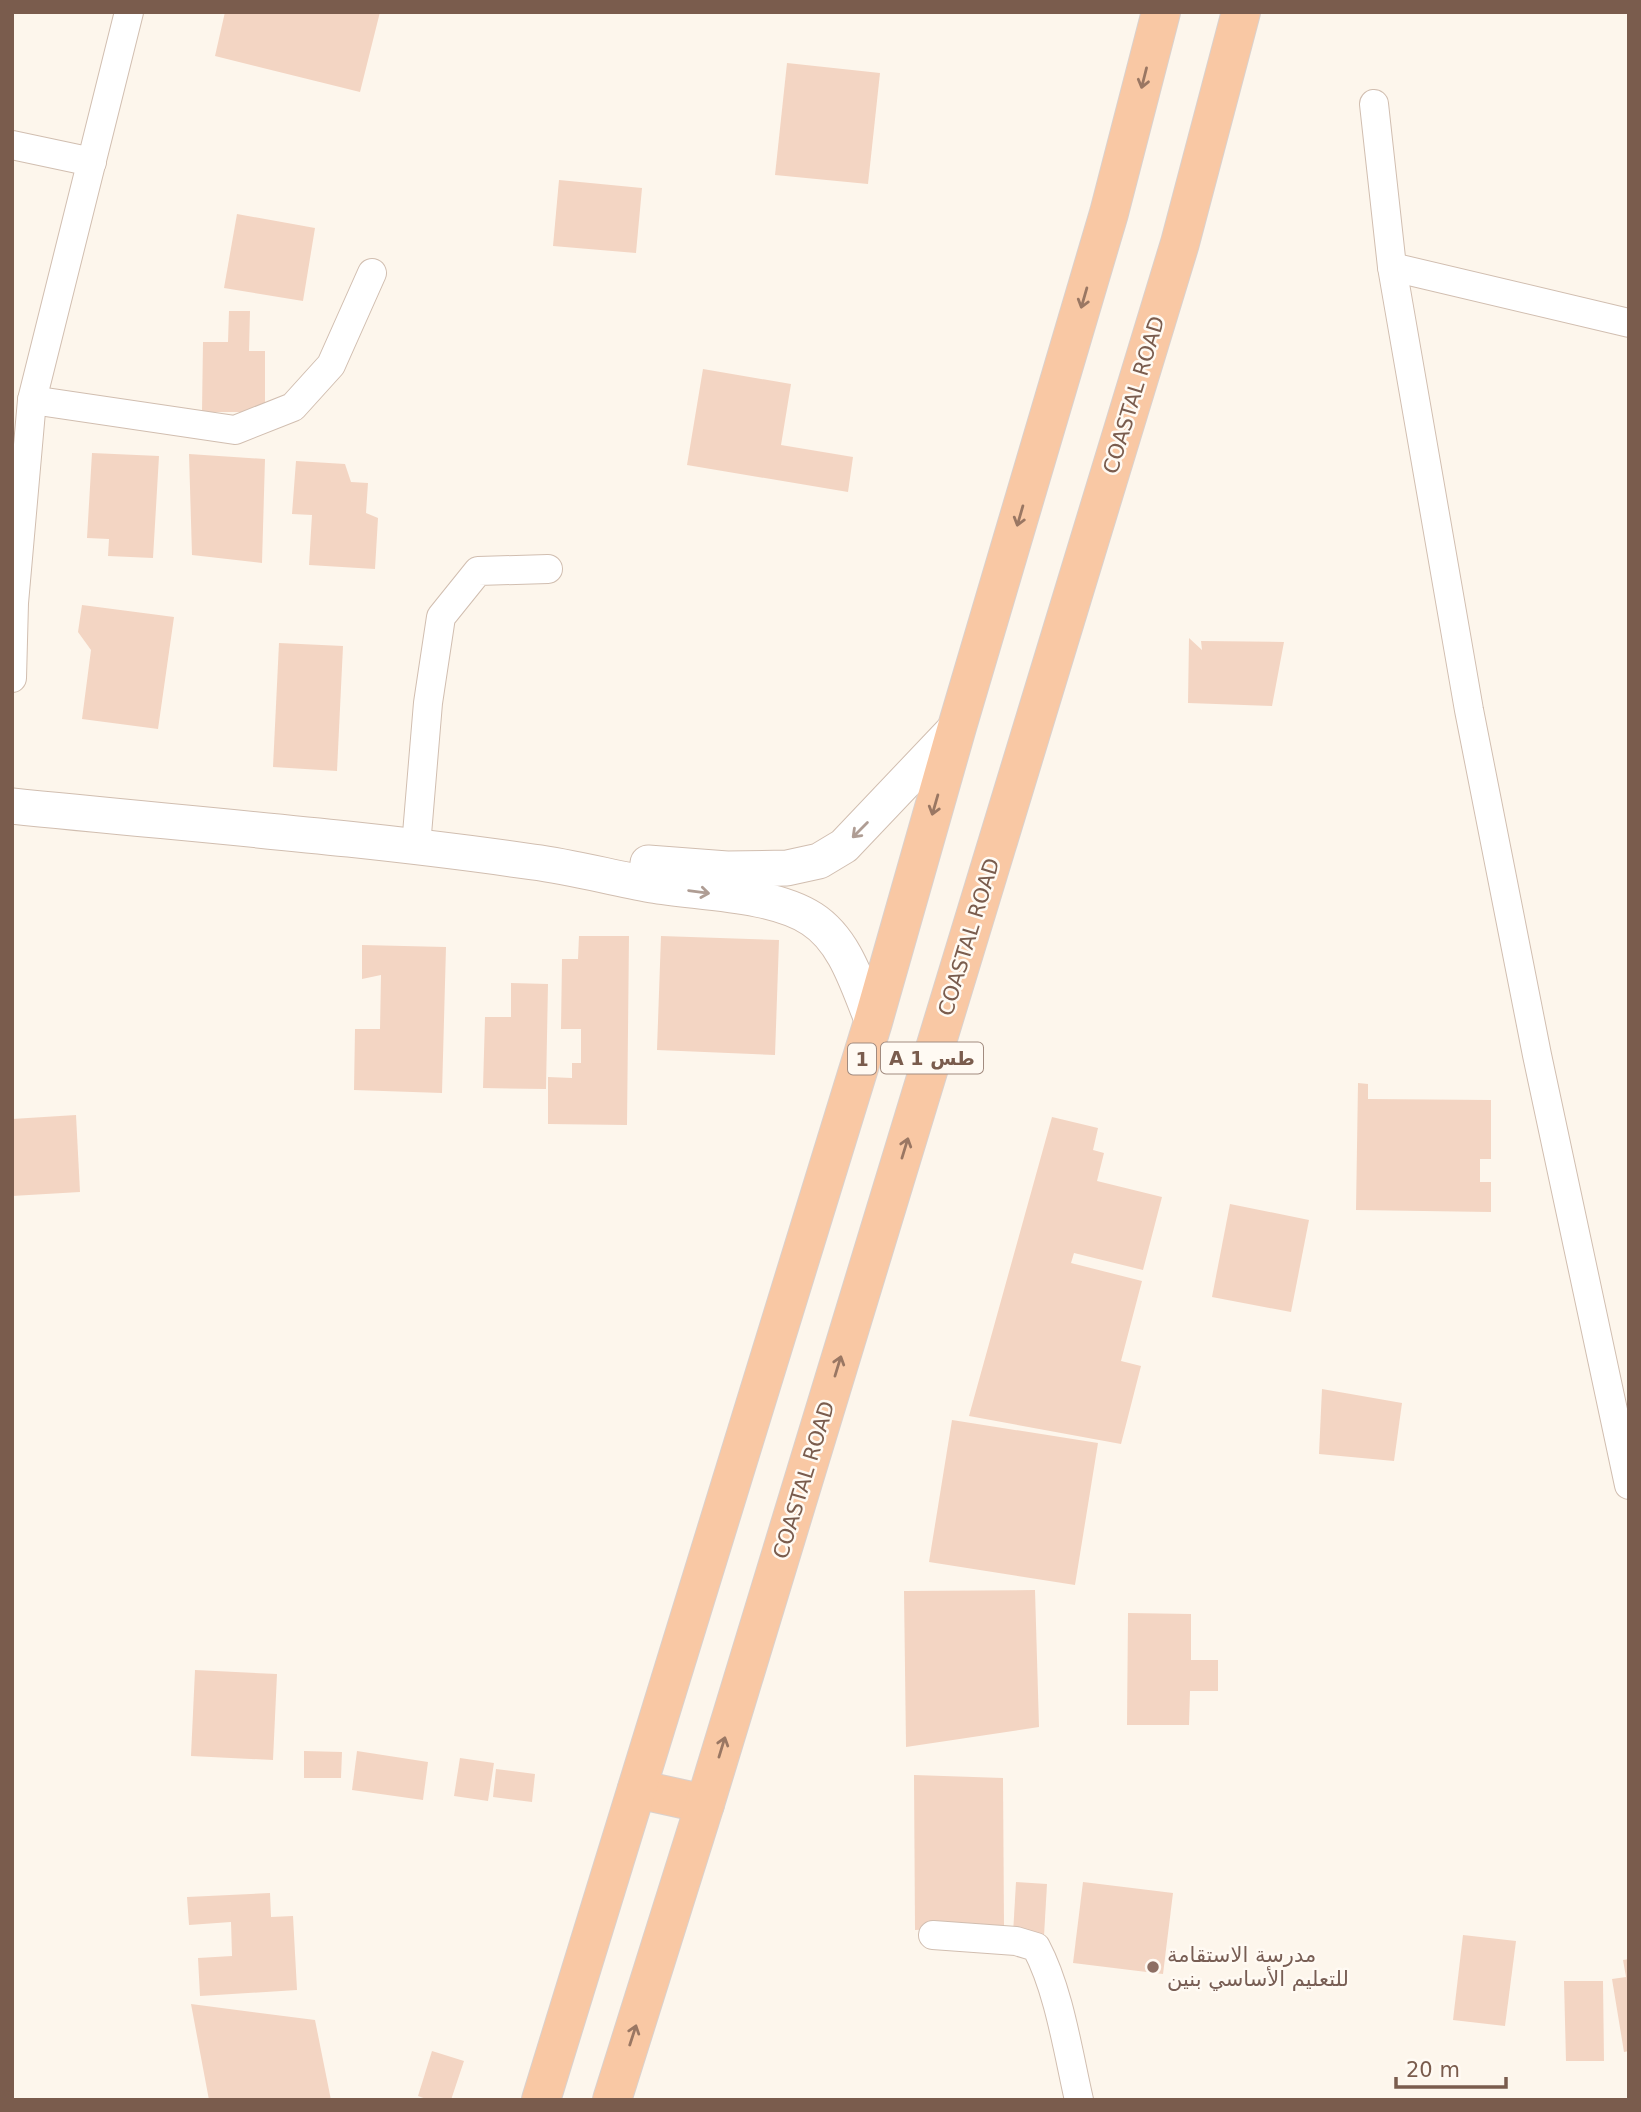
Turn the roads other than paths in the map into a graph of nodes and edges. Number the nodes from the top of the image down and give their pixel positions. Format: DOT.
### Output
graph roads {
  1 [pos="128,12"];
  2 [pos="1161,12"];
  3 [pos="1241,14"];
  4 [pos="1374,104"];
  5 [pos="12,145"];
  6 [pos="92,162"];
  7 [pos="1392,267"];
  8 [pos="372,273"];
  9 [pos="1629,323"];
  10 [pos="32,400"];
  11 [pos="548,569"];
  12 [pos="12,677"];
  13 [pos="957,727"];
  14 [pos="12,806"];
  15 [pos="416,846"];
  16 [pos="536,862"];
  17 [pos="873,1021"];
  18 [pos="1629,1485"];
  19 [pos="637,1789"];
  20 [pos="705,1804"];
  21 [pos="933,1935"];
  22 [pos="541,2100"];
  23 [pos="612,2100"];
  24 [pos="1079,2100"];
  1 -- 6 [label="street"];
  2 -- 13 [label="highway, 1, one-way"];
  20 -- 3 [label="highway, COASTAL ROAD / A 1 طس, one-way"];
  4 -- 7 [label="street"];
  5 -- 6 [label="street"];
  6 -- 10 [label="street"];
  7 -- 9 [label="street"];
  7 -- 18 [label="street"];
  8 -- 10 [label="street"];
  10 -- 12 [label="street"];
  11 -- 15 [label="street"];
  13 -- 16 [label="street, one-way"];
  13 -- 17 [label="highway, 1, one-way"];
  14 -- 15 [label="street"];
  15 -- 16 [label="street"];
  16 -- 17 [label="street, one-way"];
  17 -- 19 [label="highway, 1"];
  19 -- 20 [label="highway"];
  19 -- 22 [label="highway, 1"];
  23 -- 20 [label="highway, COASTAL ROAD / A 1 طس, one-way"];
  21 -- 24 [label="street"];
}
